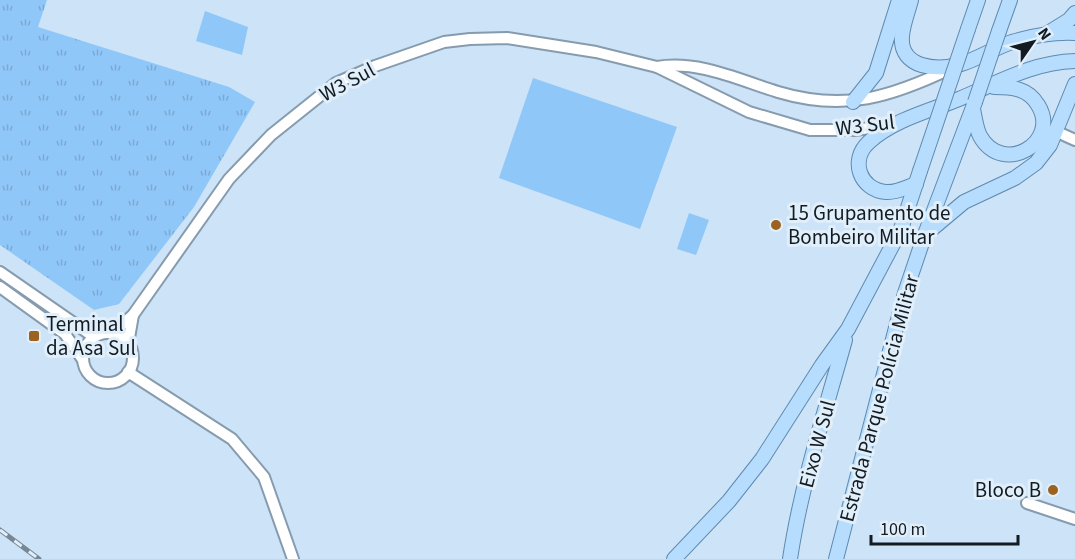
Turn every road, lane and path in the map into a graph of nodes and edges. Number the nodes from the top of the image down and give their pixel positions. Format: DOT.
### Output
graph roads {
  1 [pos="899,0"];
  2 [pos="911,0"];
  3 [pos="1010,0"];
  4 [pos="976,2"];
  5 [pos="1075,13"];
  6 [pos="1075,33"];
  7 [pos="1047,34"];
  8 [pos="1075,61"];
  9 [pos="960,64"];
  10 [pos="657,67"];
  11 [pos="1075,84"];
  12 [pos="988,87"];
  13 [pos="853,102"];
  14 [pos="974,104"];
  15 [pos="895,124"];
  16 [pos="1055,131"];
  17 [pos="1075,140"];
  18 [pos="918,177"];
  19 [pos="924,237"];
  20 [pos="0,272"];
  21 [pos="0,287"];
  22 [pos="133,315"];
  23 [pos="848,329"];
  24 [pos="112,333"];
  25 [pos="94,337"];
  26 [pos="128,344"];
  27 [pos="83,360"];
  28 [pos="128,372"];
  29 [pos="1027,502"];
  30 [pos="1075,519"];
  31 [pos="293,559"];
  32 [pos="674,559"];
  33 [pos="790,559"];
  34 [pos="837,559"];
  1 -- 13 [label="main road"];
  2 -- 9 [label="main road"];
  3 -- 14 [label="main road, Estrada Parque Polícia Militar, bridge"];
  4 -- 18 [label="main road, Estrada Parque Polícia Militar, bridge"];
  5 -- 7 [label="main road"];
  6 -- 7 [label="main road, W3 Sul"];
  7 -- 9 [label="main road, W3 Sul"];
  8 -- 12 [label="main road, W3 Sul"];
  9 -- 13 [label="street, W3 Sul"];
  10 -- 13 [label="street, W3 Sul"];
  10 -- 15 [label="street, W3 Sul"];
  10 -- 22 [label="street, W3 Sul"];
  11 -- 16 [label="main road"];
  12 -- 14 [label="main road"];
  12 -- 15 [label="main road, W3 Sul"];
  14 -- 19 [label="main road, Estrada Parque Polícia Militar"];
  15 -- 18 [label="main road"];
  16 -- 17 [label="street"];
  16 -- 19 [label="main road"];
  18 -- 23 [label="main road, Estrada Parque Polícia Militar"];
  19 -- 34 [label="main road, Estrada Parque Polícia Militar"];
  20 -- 25 [label="street"];
  21 -- 27 [label="street"];
  22 -- 24 [label="street, W3 Sul"];
  22 -- 26 [label="street, W3 Sul"];
  23 -- 32 [label="main road, Estrada Parque Polícia Militar"];
  23 -- 33 [label="main road, Eixo W Sul"];
  24 -- 25 [label="street"];
  24 -- 26 [label="street"];
  25 -- 27 [label="street"];
  26 -- 28 [label="street"];
  27 -- 28 [label="street"];
  28 -- 31 [label="street"];
  29 -- 30 [label="street"];
}
